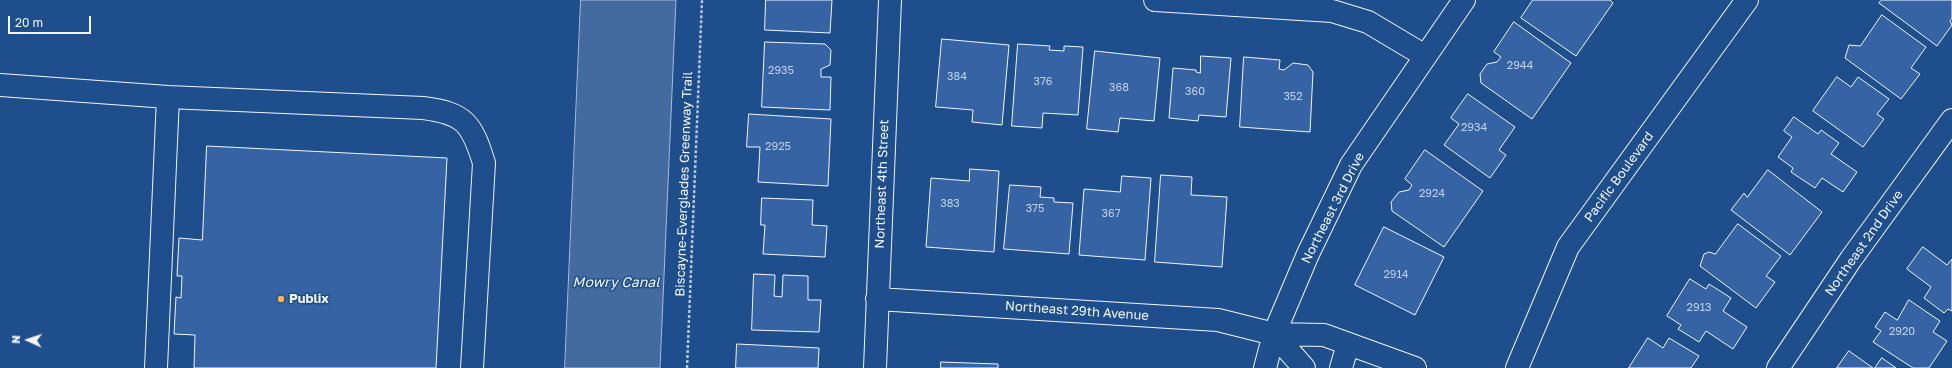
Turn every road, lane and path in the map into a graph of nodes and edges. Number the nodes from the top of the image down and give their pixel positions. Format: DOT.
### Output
graph roads {
  1 [pos="702,0"];
  2 [pos="890,0"];
  3 [pos="1155,0"];
  4 [pos="1464,0"];
  5 [pos="1747,0"];
  6 [pos="1425,56"];
  7 [pos="0,85"];
  8 [pos="168,97"];
  9 [pos="1952,120"];
  10 [pos="878,298"];
  11 [pos="1274,334"];
  12 [pos="1348,344"];
  13 [pos="156,368"];
  14 [pos="472,368"];
  15 [pos="687,368"];
  16 [pos="875,368"];
  17 [pos="1265,368"];
  18 [pos="1304,368"];
  19 [pos="1341,368"];
  20 [pos="1415,368"];
  21 [pos="1517,368"];
  22 [pos="1778,368"];
  1 -- 15 [label="path, Biscayne-Everglades Greenway Trail"];
  2 -- 10 [label="street, Northeast 4th Street"];
  3 -- 6 [label="street"];
  4 -- 6 [label="street, Northeast 3rd Drive"];
  5 -- 21 [label="street, Pacific Boulevard"];
  6 -- 11 [label="street, Northeast 3rd Drive"];
  7 -- 8 [label="street"];
  8 -- 13 [label="street"];
  8 -- 14 [label="street"];
  9 -- 22 [label="street, Northeast 2nd Drive"];
  10 -- 11 [label="street, Northeast 29th Avenue"];
  10 -- 16 [label="street, Northeast 4th Street"];
  11 -- 12 [label="street, Northeast 29th Avenue"];
  11 -- 17 [label="street, Northeast 3rd Drive"];
  11 -- 18 [label="street"];
  12 -- 19 [label="street"];
  12 -- 20 [label="street, Northeast 29th Avenue"];
}
